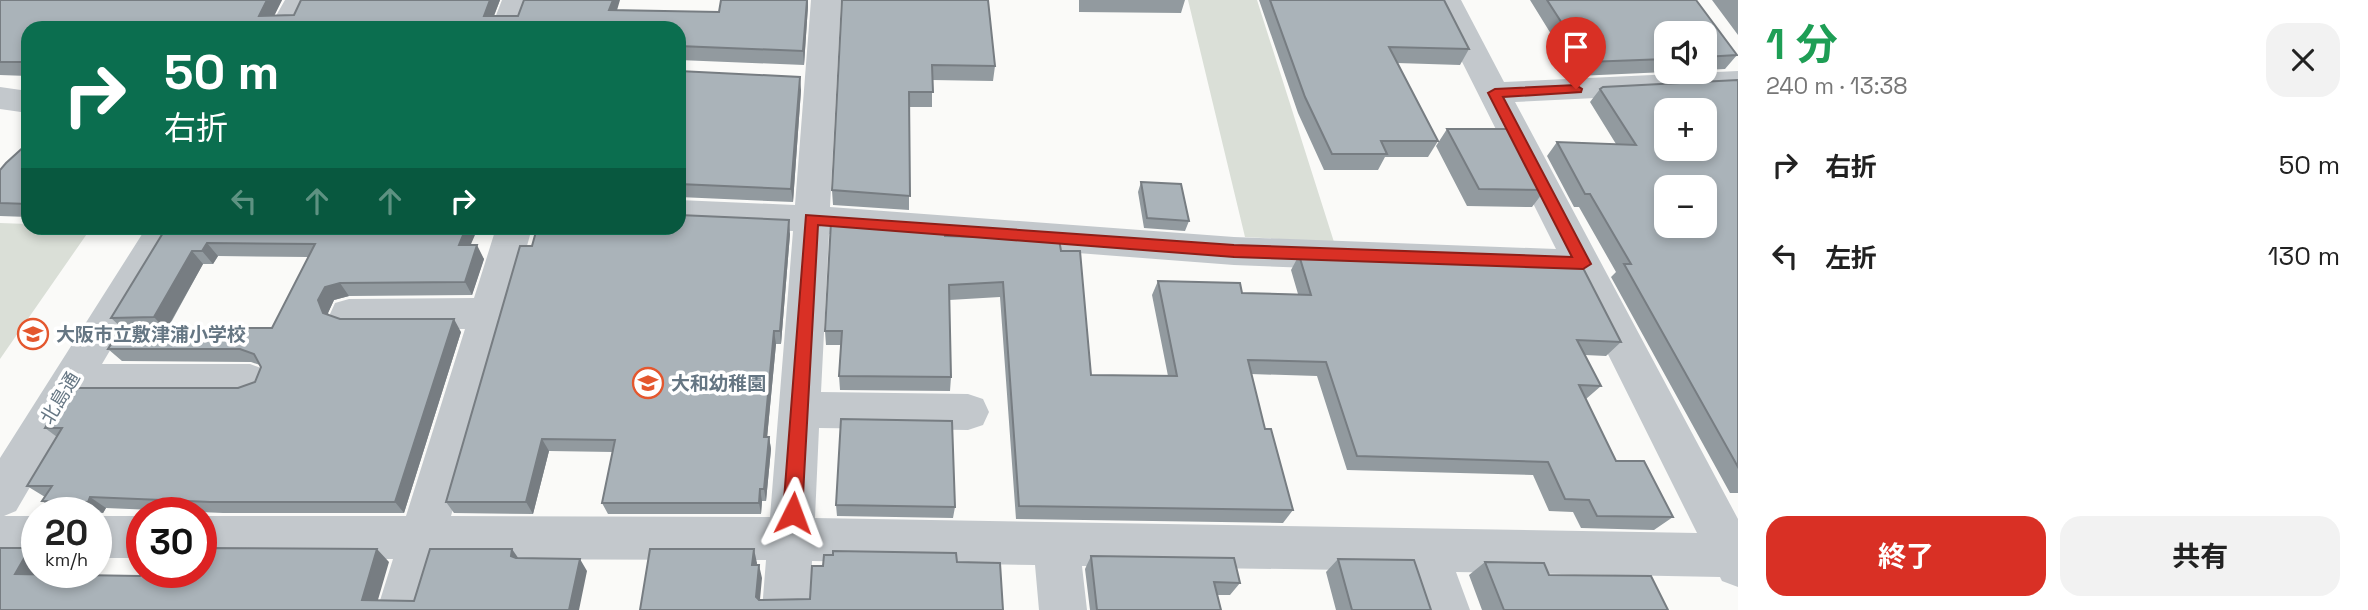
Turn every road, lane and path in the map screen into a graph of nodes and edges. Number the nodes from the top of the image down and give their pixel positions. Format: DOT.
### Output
graph roads {
  1 [pos="300,0"];
  2 [pos="517,0"];
  3 [pos="826,0"];
  4 [pos="1446,0"];
  5 [pos="288,21"];
  6 [pos="509,21"];
  7 [pos="1738,81"];
  8 [pos="1495,93"];
  9 [pos="0,98"];
  10 [pos="21,101"];
  11 [pos="686,213"];
  12 [pos="811,219"];
  13 [pos="160,235"];
  14 [pos="512,235"];
  15 [pos="1583,264"];
  16 [pos="490,313"];
  17 [pos="349,314"];
  18 [pos="71,381"];
  19 [pos="250,381"];
  20 [pos="799,410"];
  21 [pos="968,412"];
  22 [pos="0,498"];
  23 [pos="0,537"];
  24 [pos="21,537"];
  25 [pos="217,537"];
  26 [pos="424,538"];
  27 [pos="791,538"];
  28 [pos="1056,545"];
  29 [pos="1425,551"];
  30 [pos="1735,560"];
  31 [pos="401,610"];
  32 [pos="786,610"];
  33 [pos="1063,610"];
  34 [pos="1447,610"];
  1 -- 5 [label="street"];
  2 -- 6 [label="street"];
  3 -- 12 [label="street"];
  4 -- 8 [label="street"];
  7 -- 8 [label="street"];
  8 -- 15 [label="street"];
  9 -- 10 [label="street"];
  11 -- 12 [label="street"];
  12 -- 15 [label="street"];
  12 -- 20 [label="street"];
  13 -- 18 [label="street, 北島通"];
  14 -- 16 [label="street"];
  15 -- 30 [label="street"];
  16 -- 17 [label="street"];
  16 -- 26 [label="street"];
  18 -- 19 [label="street"];
  18 -- 22 [label="street, 北島通"];
  20 -- 21 [label="street"];
  20 -- 27 [label="street"];
  23 -- 24 [label="street"];
  25 -- 26 [label="street"];
  26 -- 27 [label="street"];
  26 -- 31 [label="street"];
  27 -- 28 [label="street"];
  27 -- 32 [label="street"];
  28 -- 29 [label="street"];
  28 -- 33 [label="street"];
  29 -- 30 [label="street"];
  29 -- 34 [label="street"];
}
